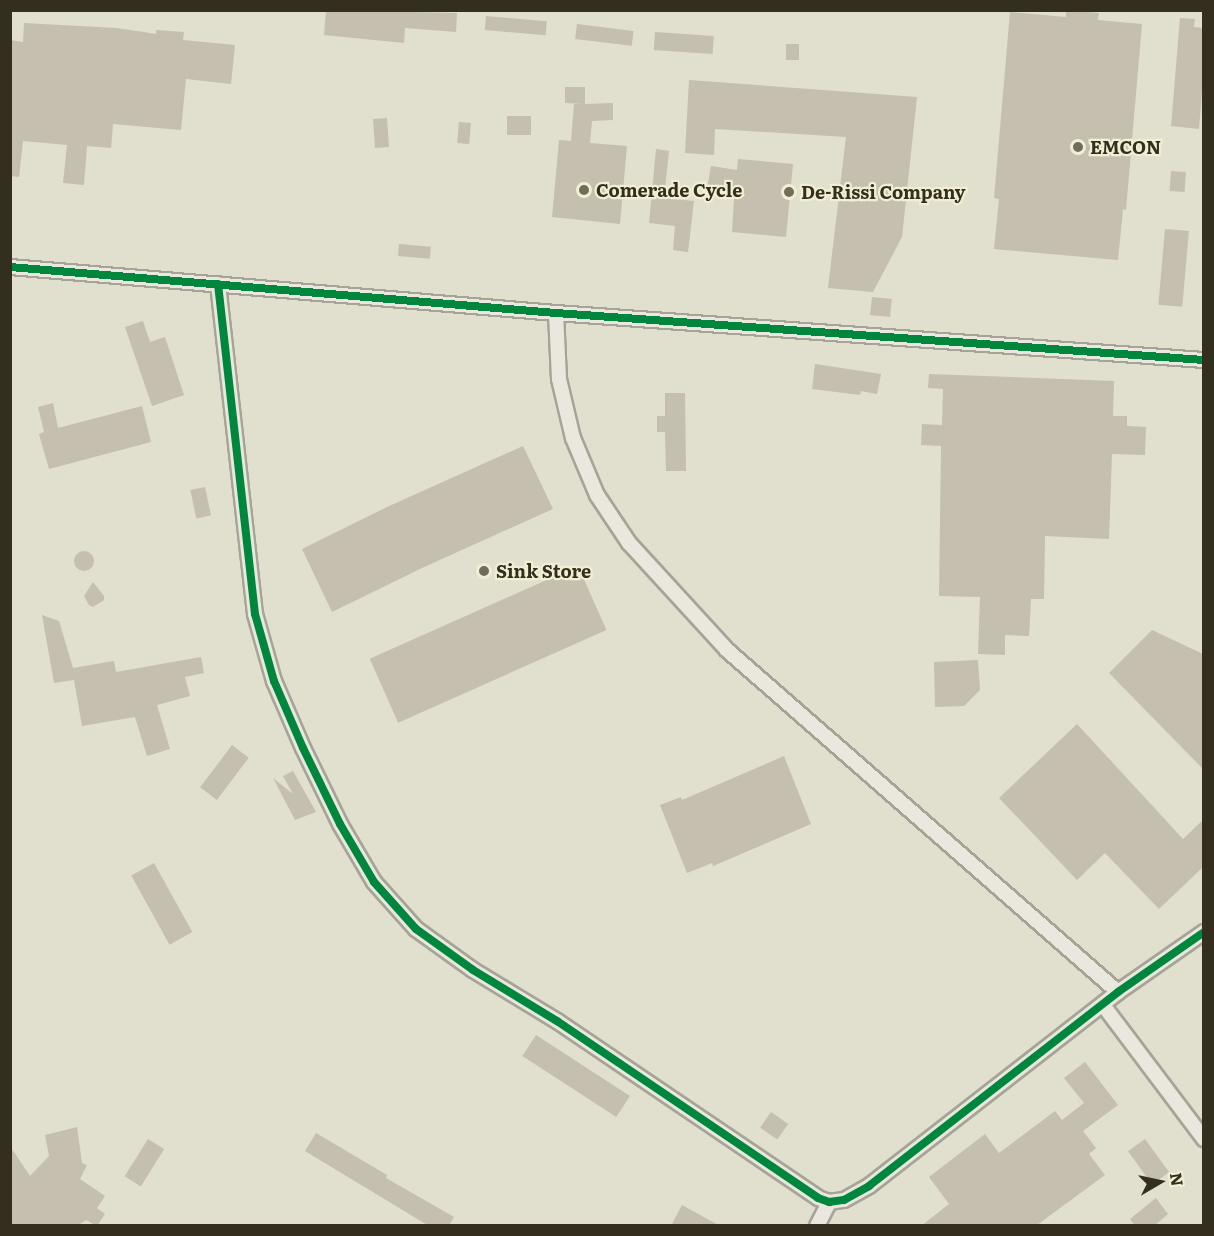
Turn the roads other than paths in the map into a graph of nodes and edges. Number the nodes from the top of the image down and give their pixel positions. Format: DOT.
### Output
graph roads {
  1 [pos="10,267"];
  2 [pos="218,284"];
  3 [pos="556,313"];
  4 [pos="1203,360"];
  5 [pos="1203,932"];
  6 [pos="1118,992"];
  7 [pos="1103,1005"];
  8 [pos="1203,1139"];
  9 [pos="829,1202"];
  10 [pos="817,1226"];
  1 -- 2 [label="street"];
  2 -- 3 [label="street"];
  2 -- 9 [label="street"];
  3 -- 4 [label="street"];
  3 -- 6 [label="street"];
  5 -- 6 [label="street"];
  6 -- 7 [label="street"];
  7 -- 8 [label="street"];
  7 -- 9 [label="street"];
  9 -- 10 [label="street"];
}
